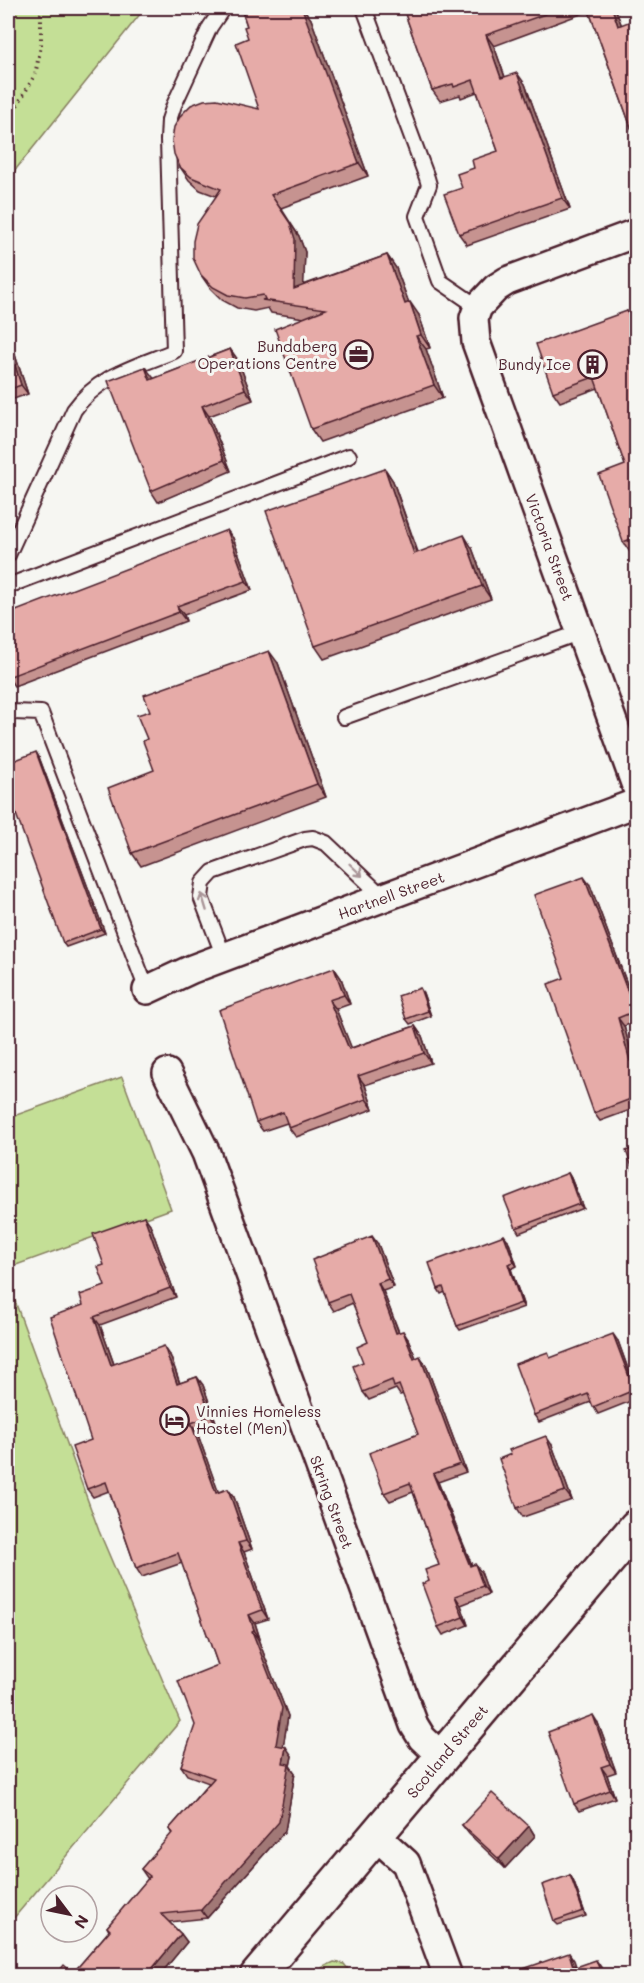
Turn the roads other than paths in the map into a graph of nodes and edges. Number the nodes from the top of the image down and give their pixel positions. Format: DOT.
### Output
graph roads {
  1 [pos="223,8"];
  2 [pos="364,8"];
  3 [pos="636,233"];
  4 [pos="478,307"];
  5 [pos="349,456"];
  6 [pos="8,555"];
  7 [pos="8,586"];
  8 [pos="581,632"];
  9 [pos="8,710"];
  10 [pos="344,717"];
  11 [pos="636,786"];
  12 [pos="636,803"];
  13 [pos="383,897"];
  14 [pos="224,957"];
  15 [pos="147,990"];
  16 [pos="167,1073"];
  17 [pos="636,1527"];
  18 [pos="442,1757"];
  19 [pos="376,1836"];
  20 [pos="257,1976"];
  21 [pos="448,1976"];
  1 -- 6 [label="lane"];
  2 -- 4 [label="lane"];
  3 -- 4 [label="street"];
  4 -- 8 [label="street, Victoria Street"];
  5 -- 7 [label="lane"];
  8 -- 10 [label="lane"];
  8 -- 11 [label="street, Victoria Street"];
  9 -- 15 [label="lane"];
  12 -- 13 [label="street, Hartnell Street"];
  13 -- 14 [label="street, Hartnell Street"];
  14 -- 13 [label="lane, one-way"];
  14 -- 15 [label="street, Hartnell Street"];
  16 -- 18 [label="street, Skring Street"];
  17 -- 18 [label="street, Scotland Street"];
  18 -- 19 [label="street, Scotland Street"];
  19 -- 20 [label="street, Scotland Street"];
  19 -- 21 [label="street"];
}
